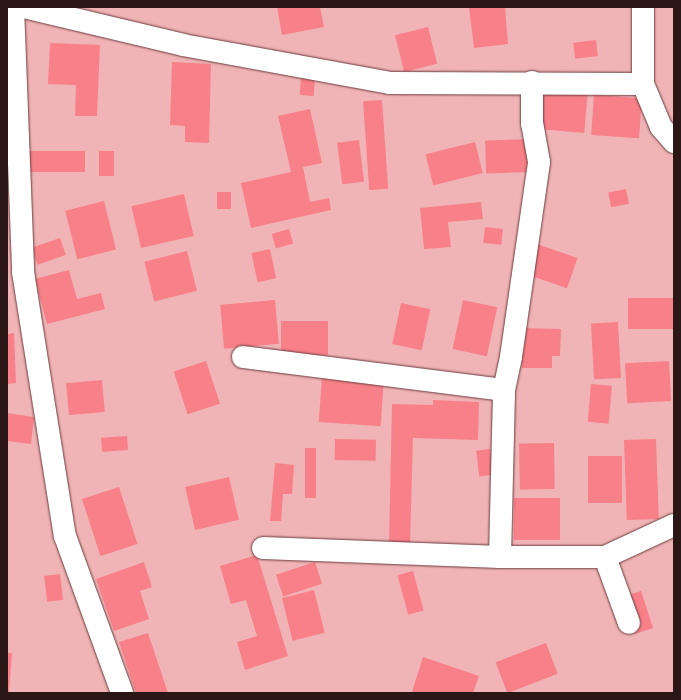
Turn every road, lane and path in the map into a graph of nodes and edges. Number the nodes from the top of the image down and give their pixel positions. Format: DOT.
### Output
graph roads {
  1 [pos="13,7"];
  2 [pos="24,7"];
  3 [pos="643,7"];
  4 [pos="532,82"];
  5 [pos="643,84"];
  6 [pos="674,142"];
  7 [pos="18,144"];
  8 [pos="7,164"];
  9 [pos="242,357"];
  10 [pos="504,390"];
  11 [pos="674,525"];
  12 [pos="263,548"];
  13 [pos="500,557"];
  14 [pos="605,558"];
  15 [pos="629,623"];
  16 [pos="122,693"];
  1 -- 7 [label="street"];
  2 -- 4 [label="street"];
  3 -- 5 [label="street"];
  4 -- 5 [label="street"];
  4 -- 10 [label="street"];
  5 -- 6 [label="street"];
  7 -- 8 [label="street"];
  7 -- 16 [label="street"];
  9 -- 10 [label="street"];
  10 -- 13 [label="street"];
  11 -- 14 [label="street"];
  12 -- 13 [label="street"];
  13 -- 14 [label="street"];
  14 -- 15 [label="street"];
}
